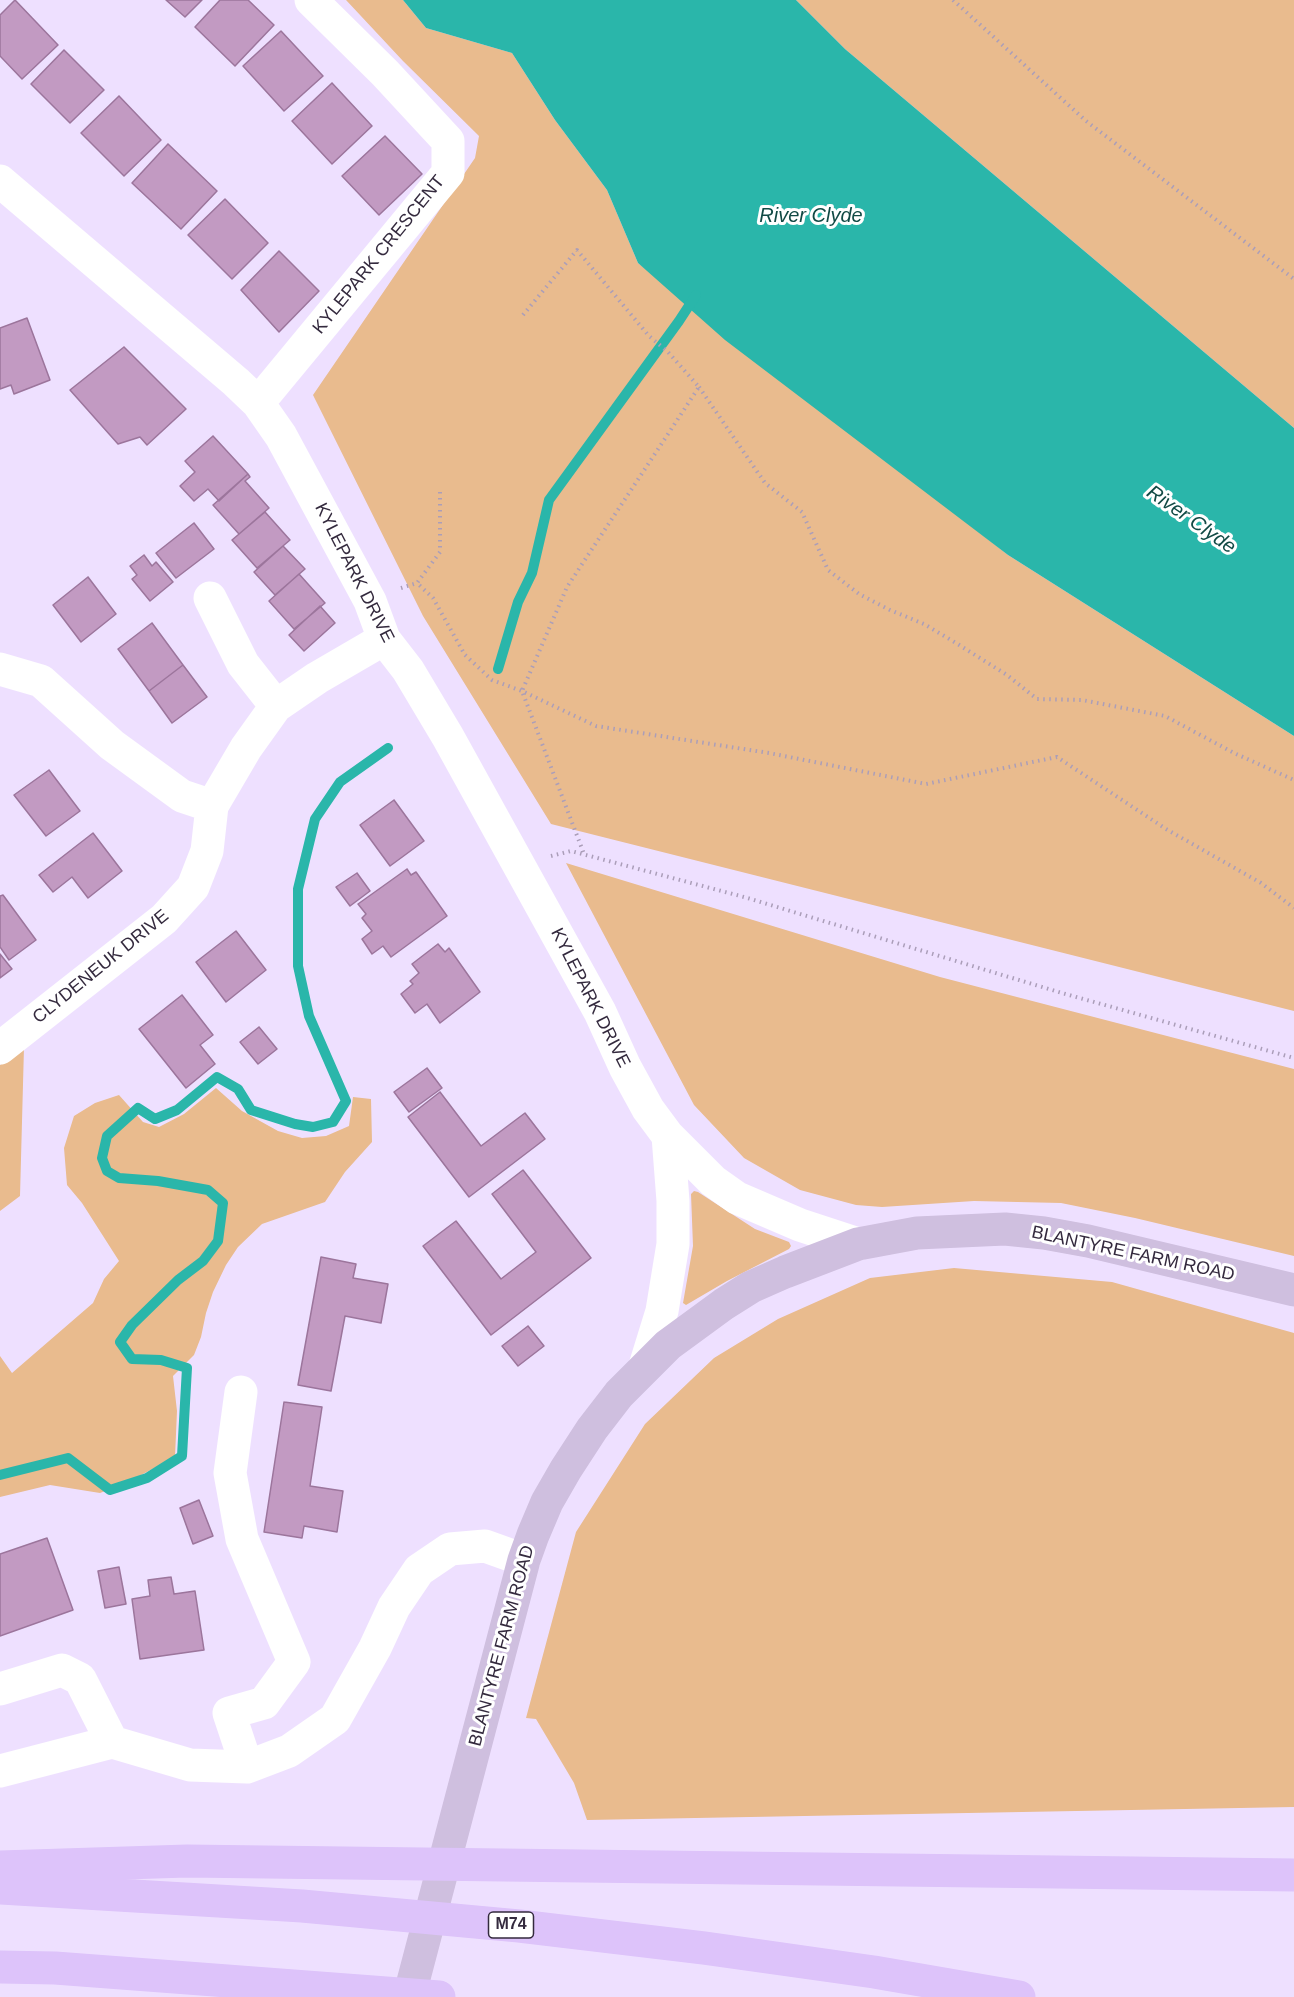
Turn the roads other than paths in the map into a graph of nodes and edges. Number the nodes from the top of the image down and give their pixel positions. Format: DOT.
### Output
graph roads {
  1 [pos="311,0"];
  2 [pos="2,184"];
  3 [pos="258,403"];
  4 [pos="210,598"];
  5 [pos="384,639"];
  6 [pos="0,669"];
  7 [pos="276,706"];
  8 [pos="212,806"];
  9 [pos="0,1048"];
  10 [pos="668,1136"];
  11 [pos="858,1244"];
  12 [pos="1294,1290"];
  13 [pos="645,1366"];
  14 [pos="241,1392"];
  15 [pos="524,1560"];
  16 [pos="0,1689"];
  17 [pos="112,1742"];
  18 [pos="247,1767"];
  19 [pos="0,1771"];
  20 [pos="0,1867"];
  21 [pos="1294,1875"];
  22 [pos="0,1888"];
  23 [pos="0,1967"];
  24 [pos="409,1997"];
  25 [pos="439,1997"];
  26 [pos="1019,1997"];
  1 -- 3 [label="street, KYLEPARK CRESCENT"];
  2 -- 3 [label="street, KYLEPARK DRIVE"];
  3 -- 5 [label="street, KYLEPARK DRIVE"];
  4 -- 7 [label="street"];
  5 -- 7 [label="street, CLYDENEUK DRIVE"];
  5 -- 10 [label="street, KYLEPARK DRIVE"];
  6 -- 8 [label="street"];
  7 -- 8 [label="street, CLYDENEUK DRIVE"];
  8 -- 9 [label="street, CLYDENEUK DRIVE"];
  10 -- 11 [label="street, KYLEPARK DRIVE"];
  10 -- 13 [label="street"];
  11 -- 12 [label="main road, BLANTYRE FARM ROAD"];
  11 -- 13 [label="main road, BLANTYRE FARM ROAD"];
  13 -- 15 [label="main road, BLANTYRE FARM ROAD"];
  14 -- 18 [label="street"];
  15 -- 18 [label="street"];
  15 -- 24 [label="main road, BLANTYRE FARM ROAD"];
  16 -- 17 [label="street"];
  17 -- 18 [label="street"];
  17 -- 19 [label="street"];
  20 -- 21 [label="highway"];
  22 -- 26 [label="highway, M74"];
  23 -- 25 [label="highway"];
}
